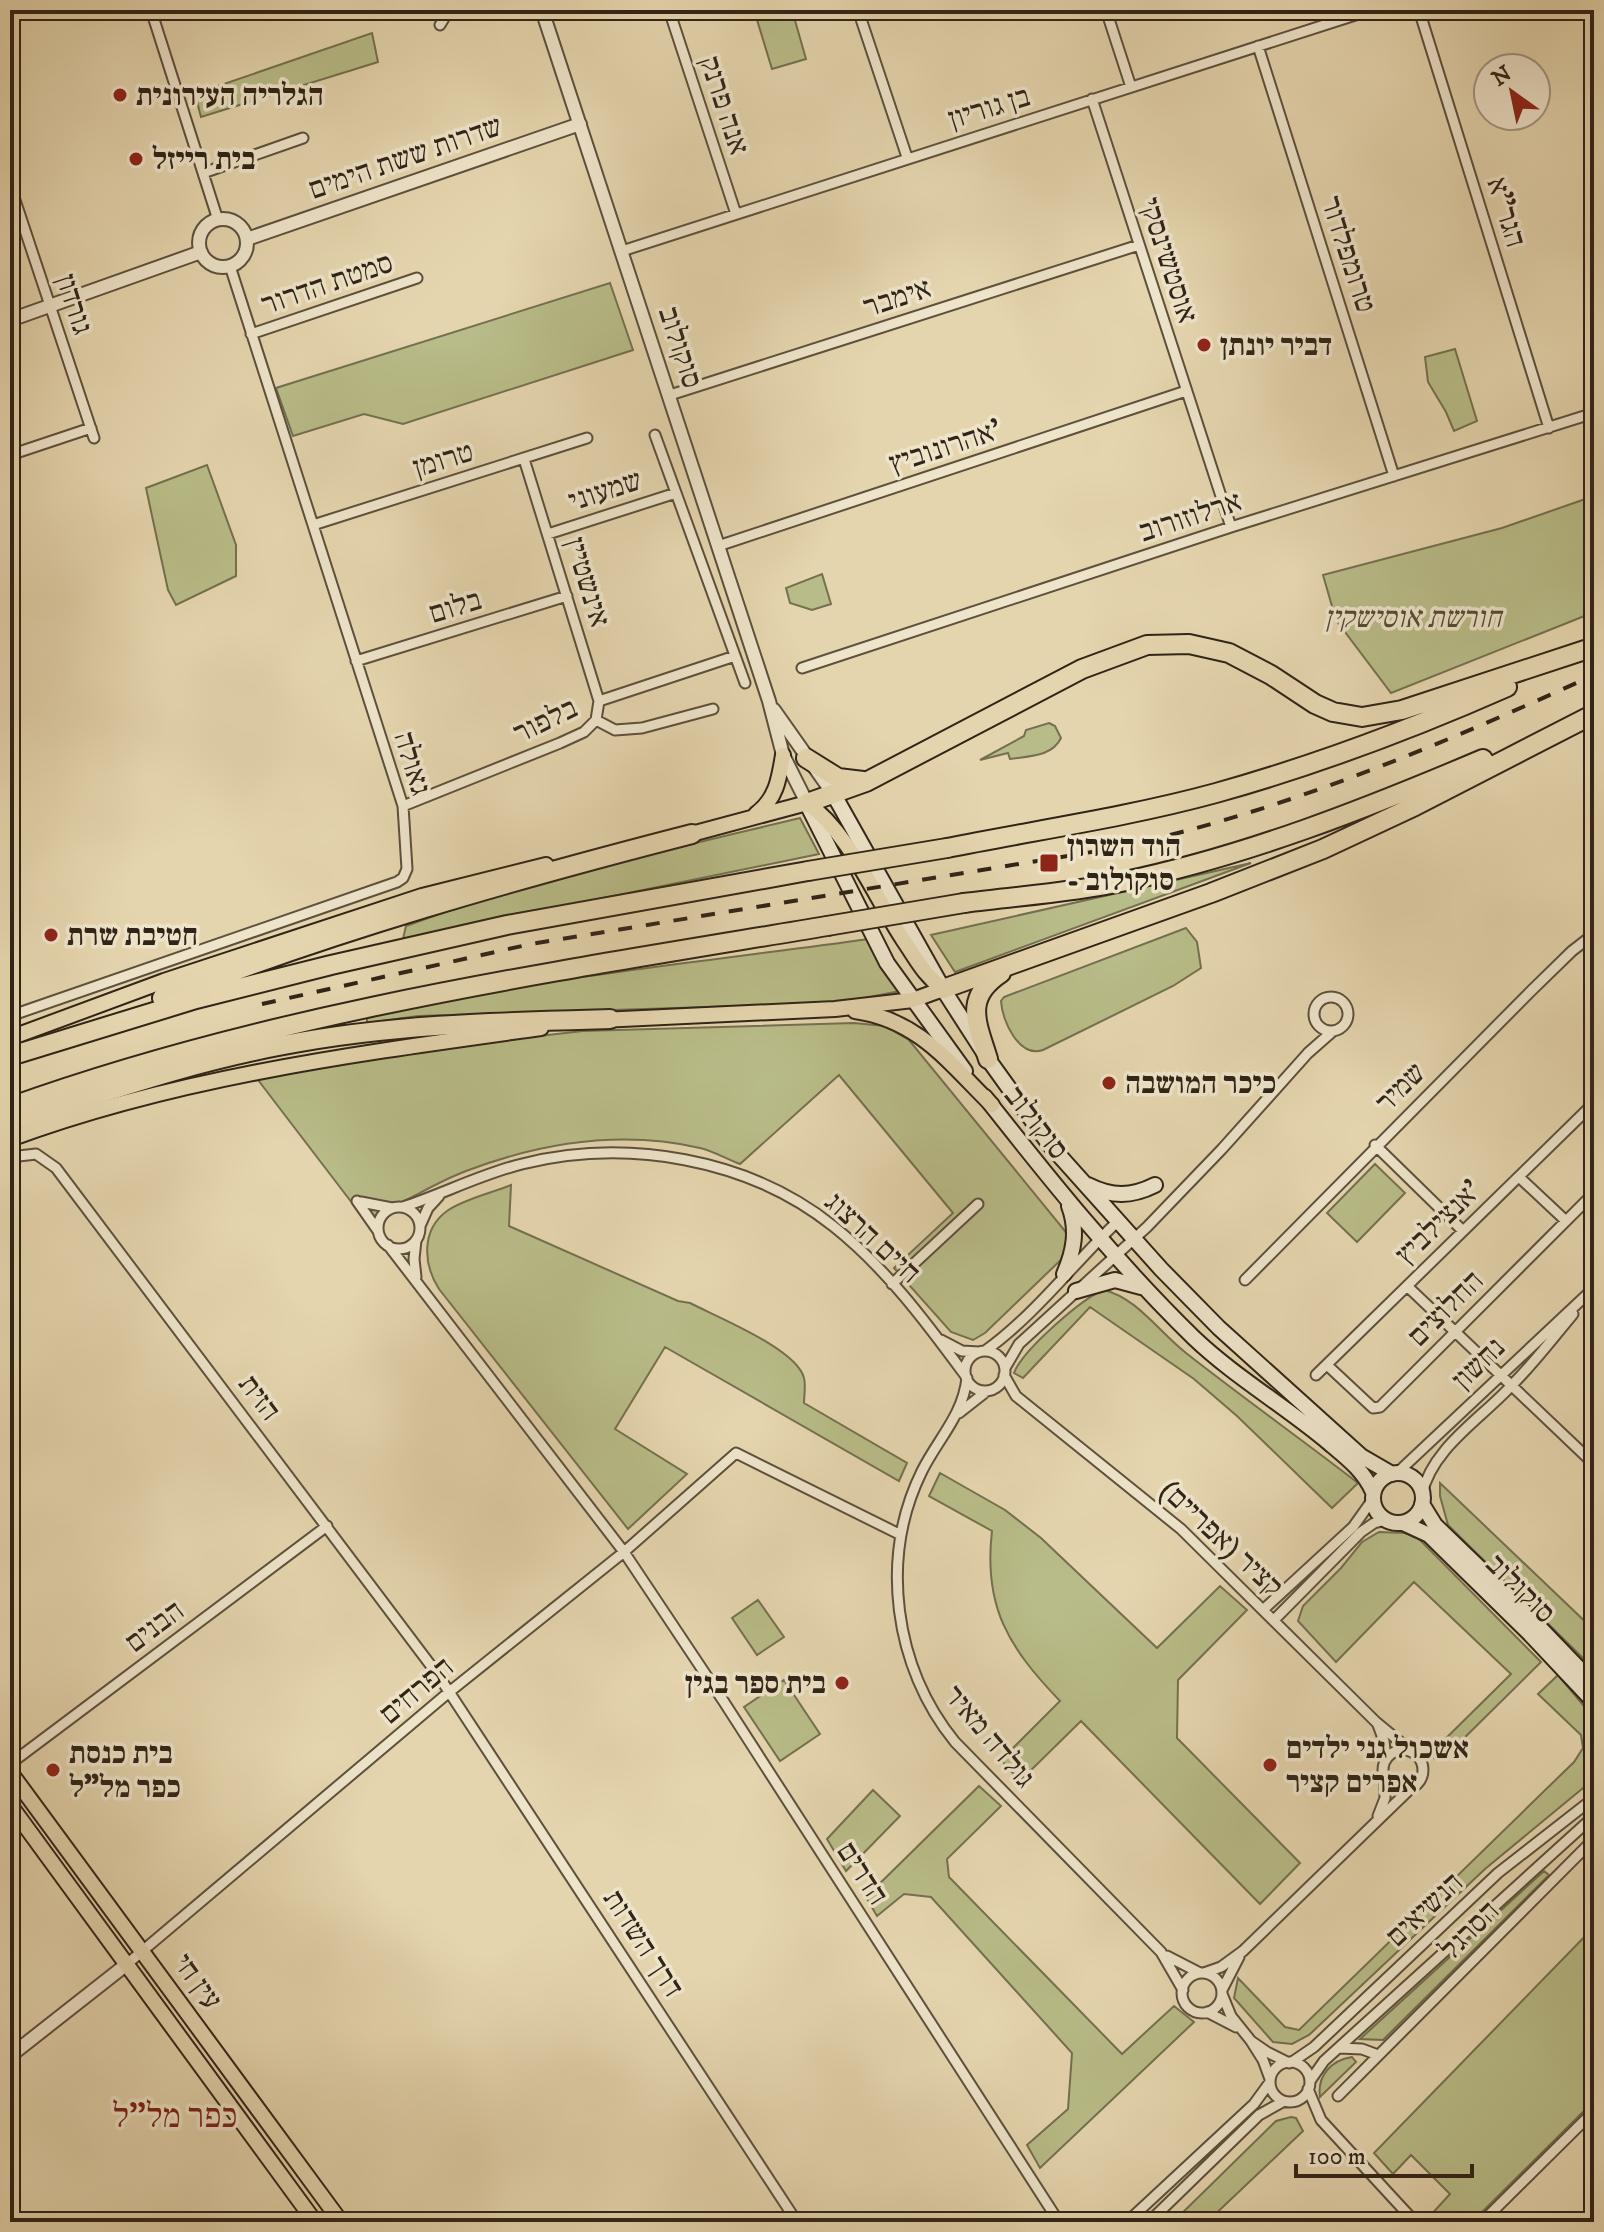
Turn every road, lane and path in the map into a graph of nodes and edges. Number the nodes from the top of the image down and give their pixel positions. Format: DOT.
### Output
graph roads {
  1 [pos="151,10"];
  2 [pos="449,10"];
  3 [pos="542,10"];
  4 [pos="669,10"];
  5 [pos="858,10"];
  6 [pos="1106,10"];
  7 [pos="1371,10"];
  8 [pos="1419,10"];
  9 [pos="1590,10"];
  10 [pos="1594,24"];
  11 [pos="440,25"];
  12 [pos="1258,46"];
  13 [pos="1131,87"];
  14 [pos="1092,99"];
  15 [pos="580,124"];
  16 [pos="303,138"];
  17 [pos="907,157"];
  18 [pos="203,173"];
  19 [pos="10,185"];
  20 [pos="736,214"];
  21 [pos="218,220"];
  22 [pos="247,239"];
  23 [pos="1139,245"];
  24 [pos="622,251"];
  25 [pos="201,252"];
  26 [pos="230,266"];
  27 [pos="417,278"];
  28 [pos="50,306"];
  29 [pos="10,320"];
  30 [pos="251,334"];
  31 [pos="1186,391"];
  32 [pos="670,395"];
  33 [pos="1594,413"];
  34 [pos="1549,428"];
  35 [pos="655,435"];
  36 [pos="587,438"];
  37 [pos="10,455"];
  38 [pos="524,459"];
  39 [pos="1394,476"];
  40 [pos="676,493"];
  41 [pos="313,525"];
  42 [pos="1231,527"];
  43 [pos="548,534"];
  44 [pos="718,546"];
  45 [pos="567,596"];
  46 [pos="1594,648"];
  47 [pos="735,656"];
  48 [pos="356,661"];
  49 [pos="802,668"];
  50 [pos="745,683"];
  51 [pos="599,701"];
  52 [pos="769,701"];
  53 [pos="713,709"];
  54 [pos="1594,713"];
  55 [pos="596,720"];
  56 [pos="783,755"];
  57 [pos="806,758"];
  58 [pos="866,782"];
  59 [pos="834,795"];
  60 [pos="807,803"];
  61 [pos="403,806"];
  62 [pos="747,819"];
  63 [pos="692,834"];
  64 [pos="1594,934"];
  65 [pos="1020,960"];
  66 [pos="943,989"];
  67 [pos="913,1000"];
  68 [pos="835,1009"];
  69 [pos="10,1016"];
  70 [pos="610,1019"];
  71 [pos="1333,1031"];
  72 [pos="12,1050"];
  73 [pos="988,1059"];
  74 [pos="1594,1103"];
  75 [pos="992,1105"];
  76 [pos="10,1107"];
  77 [pos="10,1122"];
  78 [pos="10,1139"];
  79 [pos="1375,1145"];
  80 [pos="14,1156"];
  81 [pos="1519,1177"];
  82 [pos="1083,1182"];
  83 [pos="1155,1185"];
  84 [pos="1594,1193"];
  85 [pos="441,1194"];
  86 [pos="1067,1202"];
  87 [pos="978,1204"];
  88 [pos="398,1208"];
  89 [pos="1118,1221"];
  90 [pos="1566,1221"];
  91 [pos="420,1226"];
  92 [pos="1463,1231"];
  93 [pos="379,1233"];
  94 [pos="417,1239"];
  95 [pos="1099,1239"];
  96 [pos="1134,1239"];
  97 [pos="388,1245"];
  98 [pos="1115,1256"];
  99 [pos="1064,1274"];
  100 [pos="1245,1280"];
  101 [pos="892,1284"];
  102 [pos="1407,1286"];
  103 [pos="421,1287"];
  104 [pos="1594,1289"];
  105 [pos="1147,1290"];
  106 [pos="1076,1291"];
  107 [pos="1455,1332"];
  108 [pos="938,1338"];
  109 [pos="982,1352"];
  110 [pos="1327,1365"];
  111 [pos="1004,1372"];
  112 [pos="1500,1374"];
  113 [pos="1316,1375"];
  114 [pos="966,1376"];
  115 [pos="1512,1386"];
  116 [pos="989,1390"];
  117 [pos="1023,1401"];
  118 [pos="957,1415"];
  119 [pos="1594,1464"];
  120 [pos="1394,1474"];
  121 [pos="1373,1496"];
  122 [pos="1422,1499"];
  123 [pos="1386,1520"];
  124 [pos="1403,1523"];
  125 [pos="327,1526"];
  126 [pos="901,1535"];
  127 [pos="624,1552"];
  128 [pos="1264,1609"];
  129 [pos="1274,1620"];
  130 [pos="1594,1684"];
  131 [pos="448,1693"];
  132 [pos="1594,1702"];
  133 [pos="1376,1722"];
  134 [pos="1411,1751"];
  135 [pos="1386,1760"];
  136 [pos="10,1764"];
  137 [pos="10,1772"];
  138 [pos="1384,1778"];
  139 [pos="1409,1790"];
  140 [pos="1594,1798"];
  141 [pos="10,1805"];
  142 [pos="1594,1816"];
  143 [pos="1377,1819"];
  144 [pos="1594,1839"];
  145 [pos="144,1951"];
  146 [pos="1243,1951"];
  147 [pos="1161,1952"];
  148 [pos="127,1964"];
  149 [pos="1202,1973"];
  150 [pos="1183,1990"];
  151 [pos="1222,1993"];
  152 [pos="1207,2012"];
  153 [pos="1239,2029"];
  154 [pos="1251,2041"];
  155 [pos="1337,2049"];
  156 [pos="1378,2055"];
  157 [pos="10,2056"];
  158 [pos="1290,2062"];
  159 [pos="1270,2081"];
  160 [pos="1309,2085"];
  161 [pos="1338,2096"];
  162 [pos="1284,2101"];
  163 [pos="1594,2111"];
  164 [pos="315,2222"];
  165 [pos="341,2222"];
  166 [pos="797,2222"];
  167 [pos="1059,2222"];
  168 [pos="1127,2222"];
  169 [pos="1149,2222"];
  170 [pos="1415,2222"];
  171 [pos="1482,2222"];
  1 -- 18 [label="street"];
  2 -- 11 [label="street"];
  3 -- 15 [label="street, סוקולוב"];
  4 -- 20 [label="street, אנה פרנק"];
  5 -- 17 [label="street"];
  6 -- 13 [label="street"];
  7 -- 12 [label="street, בן גוריון"];
  8 -- 34 [label="street, הגר\"א"];
  9 -- 10 [label="street"];
  12 -- 13 [label="street, בן גוריון"];
  12 -- 39 [label="street, טרומפלדור"];
  13 -- 14 [label="street, בן גוריון"];
  14 -- 17 [label="street, בן גוריון"];
  14 -- 23 [label="street, אוסטשינסקי"];
  15 -- 22 [label="street, שדרות ששת הימים"];
  15 -- 24 [label="street, סוקולוב"];
  16 -- 18 [label="street"];
  17 -- 20 [label="street, בן גוריון"];
  18 -- 21 [label="street"];
  19 -- 28 [label="street, גורדון"];
  20 -- 24 [label="street, בן גוריון"];
  21 -- 22 [label="street"];
  21 -- 25 [label="street"];
  22 -- 26 [label="street"];
  23 -- 31 [label="street, אוסטשינסקי"];
  23 -- 32 [label="street, אימבר"];
  24 -- 32 [label="street, סוקולוב"];
  25 -- 26 [label="street"];
  25 -- 28 [label="street"];
  26 -- 30 [label="street, גאולה"];
  27 -- 30 [label="street, סמטת הדרור"];
  28 -- 29 [label="street"];
  28 -- 37 [label="street, גורדון"];
  30 -- 41 [label="street, גאולה"];
  31 -- 42 [label="street, אוסטשינסקי"];
  31 -- 44 [label="street, אהרונוביץ'"];
  32 -- 44 [label="street, סוקולוב"];
  33 -- 34 [label="street, ארלוזורוב"];
  34 -- 39 [label="street, ארלוזורוב"];
  35 -- 40 [label="street"];
  36 -- 38 [label="street, טרומן"];
  38 -- 41 [label="street, טרומן"];
  38 -- 43 [label="street, אינשטיין"];
  39 -- 42 [label="street, ארלוזורוב"];
  40 -- 43 [label="street, שמעוני"];
  40 -- 47 [label="street"];
  41 -- 48 [label="street, גאולה"];
  42 -- 49 [label="street, ארלוזורוב"];
  43 -- 45 [label="street, אינשטיין"];
  44 -- 52 [label="street, סוקולוב"];
  45 -- 48 [label="street, בלום"];
  45 -- 51 [label="street, אינשטיין"];
  46 -- 58 [label="highway"];
  46 -- 72 [label="highway, bridge"];
  47 -- 50 [label="street"];
  47 -- 51 [label="street, בלפור"];
  48 -- 61 [label="street, גאולה"];
  51 -- 55 [label="street, אינשטיין"];
  52 -- 56 [label="street, סוקולוב"];
  52 -- 57 [label="street, סוקולוב"];
  53 -- 55 [label="street, בלפור"];
  54 -- 65 [label="highway"];
  54 -- 76 [label="highway, bridge"];
  55 -- 61 [label="street, בלפור"];
  56 -- 60 [label="street, סוקולוב"];
  56 -- 62 [label="main road"];
  57 -- 58 [label="highway"];
  57 -- 59 [label="street, סוקולוב"];
  58 -- 59 [label="highway"];
  59 -- 60 [label="highway"];
  59 -- 66 [label="main road, סוקולוב"];
  60 -- 62 [label="main road"];
  60 -- 66 [label="main road"];
  60 -- 67 [label="main road, סוקולוב"];
  61 -- 69 [label="street, גאולה"];
  62 -- 63 [label="main road"];
  63 -- 72 [label="highway"];
  64 -- 79 [label="street, שמיר"];
  65 -- 66 [label="highway"];
  65 -- 73 [label="highway"];
  66 -- 67 [label="main road"];
  66 -- 73 [label="main road, סוקולוב"];
  67 -- 68 [label="main road"];
  67 -- 75 [label="main road, סוקולוב"];
  68 -- 70 [label="main road"];
  68 -- 75 [label="main road"];
  70 -- 77 [label="highway"];
  70 -- 78 [label="main road"];
  71 -- 96 [label="street"];
  73 -- 82 [label="main road, סוקולוב"];
  74 -- 81 [label="street, אנצילביץ'"];
  75 -- 86 [label="main road, סוקולוב"];
  79 -- 92 [label="street"];
  79 -- 100 [label="street, שמיר"];
  80 -- 125 [label="street, הזית"];
  81 -- 90 [label="street"];
  81 -- 92 [label="street, אנצילביץ'"];
  82 -- 83 [label="main road"];
  82 -- 89 [label="main road, סוקולוב"];
  84 -- 90 [label="street, החלוצים"];
  85 -- 88 [label="street, חיים הרצוג"];
  85 -- 91 [label="street"];
  85 -- 101 [label="street, חיים הרצוג"];
  86 -- 95 [label="main road, סוקולוב"];
  86 -- 99 [label="main road"];
  87 -- 101 [label="street"];
  88 -- 91 [label="street"];
  88 -- 93 [label="street"];
  88 -- 93 [label="street"];
  89 -- 95 [label="street"];
  89 -- 96 [label="main road, סוקולוב"];
  90 -- 107 [label="street, החלוצים"];
  91 -- 94 [label="street"];
  92 -- 102 [label="street, אנצילביץ'"];
  93 -- 97 [label="street"];
  94 -- 97 [label="street"];
  94 -- 103 [label="street"];
  95 -- 98 [label="main road, סוקולוב"];
  95 -- 99 [label="street"];
  96 -- 98 [label="street"];
  96 -- 120 [label="main road, סוקולוב"];
  97 -- 103 [label="street"];
  98 -- 105 [label="main road, סוקולוב"];
  98 -- 106 [label="street"];
  99 -- 109 [label="street"];
  101 -- 108 [label="street, חיים הרצוג"];
  102 -- 107 [label="street"];
  102 -- 110 [label="street, אנצילביץ'"];
  103 -- 127 [label="street"];
  104 -- 112 [label="street, נחשון"];
  104 -- 115 [label="street, נחשון"];
  105 -- 106 [label="main road"];
  105 -- 121 [label="main road, סוקולוב"];
  106 -- 111 [label="street"];
  107 -- 110 [label="street, החלוצים"];
  107 -- 112 [label="street"];
  108 -- 109 [label="street"];
  108 -- 114 [label="street, חיים הרצוג"];
  109 -- 111 [label="street"];
  109 -- 114 [label="street"];
  110 -- 113 [label="street, אנצילביץ'"];
  111 -- 116 [label="street"];
  111 -- 117 [label="street, קציר (אפריים)"];
  112 -- 115 [label="street"];
  112 -- 120 [label="street, נחשון"];
  114 -- 116 [label="street"];
  114 -- 118 [label="street, גולדה מאיר"];
  115 -- 119 [label="street"];
  115 -- 122 [label="street, נחשון"];
  116 -- 117 [label="street, קציר (אפריים)"];
  116 -- 118 [label="street, גולדה מאיר"];
  117 -- 128 [label="street, קציר (אפריים)"];
  118 -- 126 [label="street, גולדה מאיר"];
  120 -- 121 [label="main road"];
  120 -- 122 [label="main road"];
  121 -- 123 [label="main road"];
  121 -- 128 [label="street"];
  122 -- 124 [label="main road"];
  122 -- 130 [label="main road, סוקולוב"];
  123 -- 124 [label="main road"];
  123 -- 129 [label="street"];
  124 -- 132 [label="main road, סוקולוב"];
  125 -- 131 [label="street, הזית"];
  125 -- 136 [label="street, הבנים"];
  126 -- 127 [label="street, הפרחים"];
  126 -- 147 [label="street, גולדה מאיר"];
  127 -- 131 [label="street, הפרחים"];
  127 -- 167 [label="street, הדרים"];
  128 -- 129 [label="street, קציר (אפריים)"];
  129 -- 133 [label="street, קציר (אפריים)"];
  131 -- 145 [label="street, הפרחים"];
  131 -- 166 [label="street, דרך השדות"];
  133 -- 134 [label="street, קציר (אפריים)"];
  133 -- 135 [label="street"];
  134 -- 135 [label="street"];
  134 -- 139 [label="street"];
  135 -- 138 [label="street"];
  137 -- 145 [label="main road, עין חי"];
  138 -- 139 [label="street"];
  138 -- 143 [label="street"];
  139 -- 143 [label="street"];
  140 -- 158 [label="street, הנשיאים"];
  141 -- 148 [label="main road, עין חי"];
  142 -- 155 [label="street, הנשיאים"];
  143 -- 146 [label="street"];
  144 -- 156 [label="street, הסרגל"];
  145 -- 148 [label="street, הפרחים"];
  145 -- 165 [label="main road, עין חי"];
  146 -- 149 [label="street"];
  146 -- 151 [label="street"];
  147 -- 149 [label="street, גולדה מאיר"];
  147 -- 150 [label="street, גולדה מאיר"];
  148 -- 157 [label="street"];
  148 -- 164 [label="main road, עין חי"];
  149 -- 150 [label="street"];
  149 -- 151 [label="street"];
  150 -- 152 [label="street"];
  151 -- 152 [label="street"];
  151 -- 153 [label="street"];
  152 -- 153 [label="street"];
  153 -- 154 [label="street"];
  154 -- 158 [label="street"];
  154 -- 159 [label="street"];
  155 -- 156 [label="street"];
  155 -- 160 [label="street, הנשיאים"];
  156 -- 161 [label="street, הסרגל"];
  158 -- 159 [label="street"];
  158 -- 160 [label="street"];
  159 -- 162 [label="street"];
  159 -- 168 [label="street"];
  160 -- 162 [label="street"];
  160 -- 170 [label="street"];
  162 -- 169 [label="street"];
  163 -- 171 [label="street"];
}
